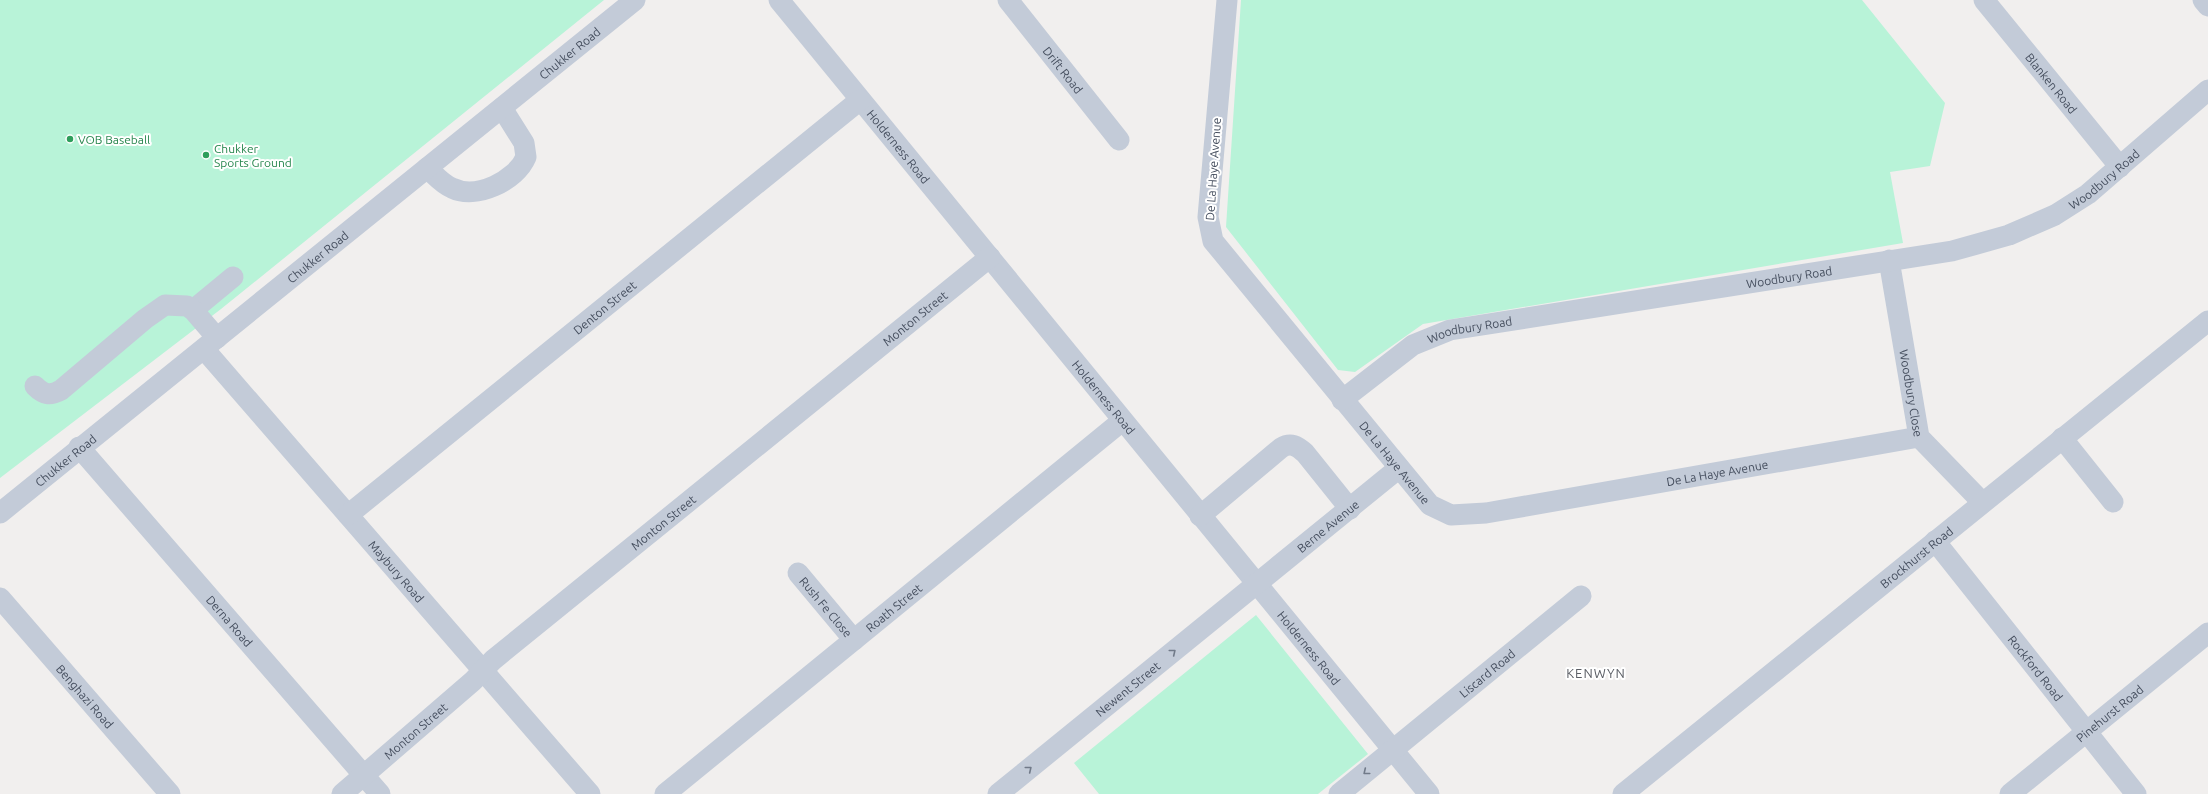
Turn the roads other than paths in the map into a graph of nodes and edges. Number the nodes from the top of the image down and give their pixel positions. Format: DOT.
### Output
graph roads {
  1 [pos="635,0"];
  2 [pos="779,0"];
  3 [pos="1008,0"];
  4 [pos="1227,0"];
  5 [pos="1984,0"];
  6 [pos="2203,0"];
  7 [pos="2208,6"];
  8 [pos="2208,90"];
  9 [pos="860,100"];
  10 [pos="502,108"];
  11 [pos="1119,140"];
  12 [pos="2120,166"];
  13 [pos="427,168"];
  14 [pos="990,257"];
  15 [pos="1889,260"];
  16 [pos="233,277"];
  17 [pos="193,310"];
  18 [pos="2208,320"];
  19 [pos="210,344"];
  20 [pos="35,386"];
  21 [pos="1342,400"];
  22 [pos="1122,421"];
  23 [pos="1919,437"];
  24 [pos="2062,438"];
  25 [pos="79,447"];
  26 [pos="1399,468"];
  27 [pos="1982,502"];
  28 [pos="2113,502"];
  29 [pos="1350,510"];
  30 [pos="0,513"];
  31 [pos="348,515"];
  32 [pos="1200,516"];
  33 [pos="1935,542"];
  34 [pos="798,573"];
  35 [pos="1257,584"];
  36 [pos="1581,596"];
  37 [pos="0,598"];
  38 [pos="2208,633"];
  39 [pos="854,640"];
  40 [pos="483,671"];
  41 [pos="2087,732"];
  42 [pos="1394,750"];
  43 [pos="364,775"];
  44 [pos="170,794"];
  45 [pos="342,794"];
  46 [pos="380,794"];
  47 [pos="590,794"];
  48 [pos="665,794"];
  49 [pos="998,794"];
  50 [pos="1339,794"];
  51 [pos="1428,794"];
  52 [pos="1624,794"];
  53 [pos="2010,794"];
  54 [pos="2136,794"];
  1 -- 10 [label="street, Chukker Road"];
  2 -- 9 [label="street, Holderness Road"];
  3 -- 11 [label="street, Drift Road"];
  4 -- 21 [label="street, De La Haye Avenue"];
  5 -- 12 [label="street, Blanken Road"];
  6 -- 7 [label="street"];
  8 -- 12 [label="street, Woodbury Road"];
  9 -- 14 [label="street, Holderness Road"];
  9 -- 31 [label="street, Denton Street"];
  10 -- 13 [label="street, Chukker Road"];
  10 -- 13 [label="street"];
  12 -- 15 [label="street, Woodbury Road"];
  13 -- 19 [label="street, Chukker Road"];
  14 -- 22 [label="street, Holderness Road"];
  14 -- 40 [label="street, Monton Street"];
  15 -- 21 [label="street, Woodbury Road"];
  15 -- 23 [label="street, Woodbury Close"];
  16 -- 17 [label="street"];
  17 -- 19 [label="street, Maybury Road"];
  17 -- 20 [label="street"];
  18 -- 24 [label="street, Brockhurst Road"];
  19 -- 25 [label="street, Chukker Road"];
  19 -- 31 [label="street, Maybury Road"];
  21 -- 26 [label="street, De La Haye Avenue"];
  22 -- 32 [label="street, Holderness Road"];
  22 -- 39 [label="street, Roath Street"];
  23 -- 26 [label="street, De La Haye Avenue"];
  23 -- 27 [label="street, Woodbury Close"];
  24 -- 27 [label="street, Brockhurst Road"];
  24 -- 28 [label="street"];
  25 -- 30 [label="street, Chukker Road"];
  25 -- 43 [label="street, Derna Road"];
  26 -- 29 [label="street, Berne Avenue"];
  27 -- 33 [label="street, Brockhurst Road"];
  29 -- 32 [label="street"];
  29 -- 35 [label="street, Berne Avenue"];
  31 -- 40 [label="street, Maybury Road"];
  32 -- 35 [label="street, Holderness Road"];
  33 -- 41 [label="street, Rockford Road"];
  33 -- 52 [label="street, Brockhurst Road"];
  34 -- 39 [label="street, Rush Fe Close"];
  35 -- 42 [label="street, Holderness Road"];
  49 -- 35 [label="street, Newent Street, one-way"];
  36 -- 42 [label="street, Liscard Road"];
  37 -- 44 [label="street, Benghazi Road"];
  38 -- 41 [label="street, Pinehurst Road"];
  39 -- 48 [label="street, Roath Street"];
  40 -- 43 [label="street, Monton Street"];
  40 -- 47 [label="street, Maybury Road"];
  41 -- 53 [label="street, Pinehurst Road"];
  41 -- 54 [label="street, Rockford Road"];
  42 -- 50 [label="street, Liscard Road, one-way"];
  42 -- 51 [label="street, Holderness Road"];
  43 -- 45 [label="street, Monton Street"];
  43 -- 46 [label="street, Derna Road"];
}
